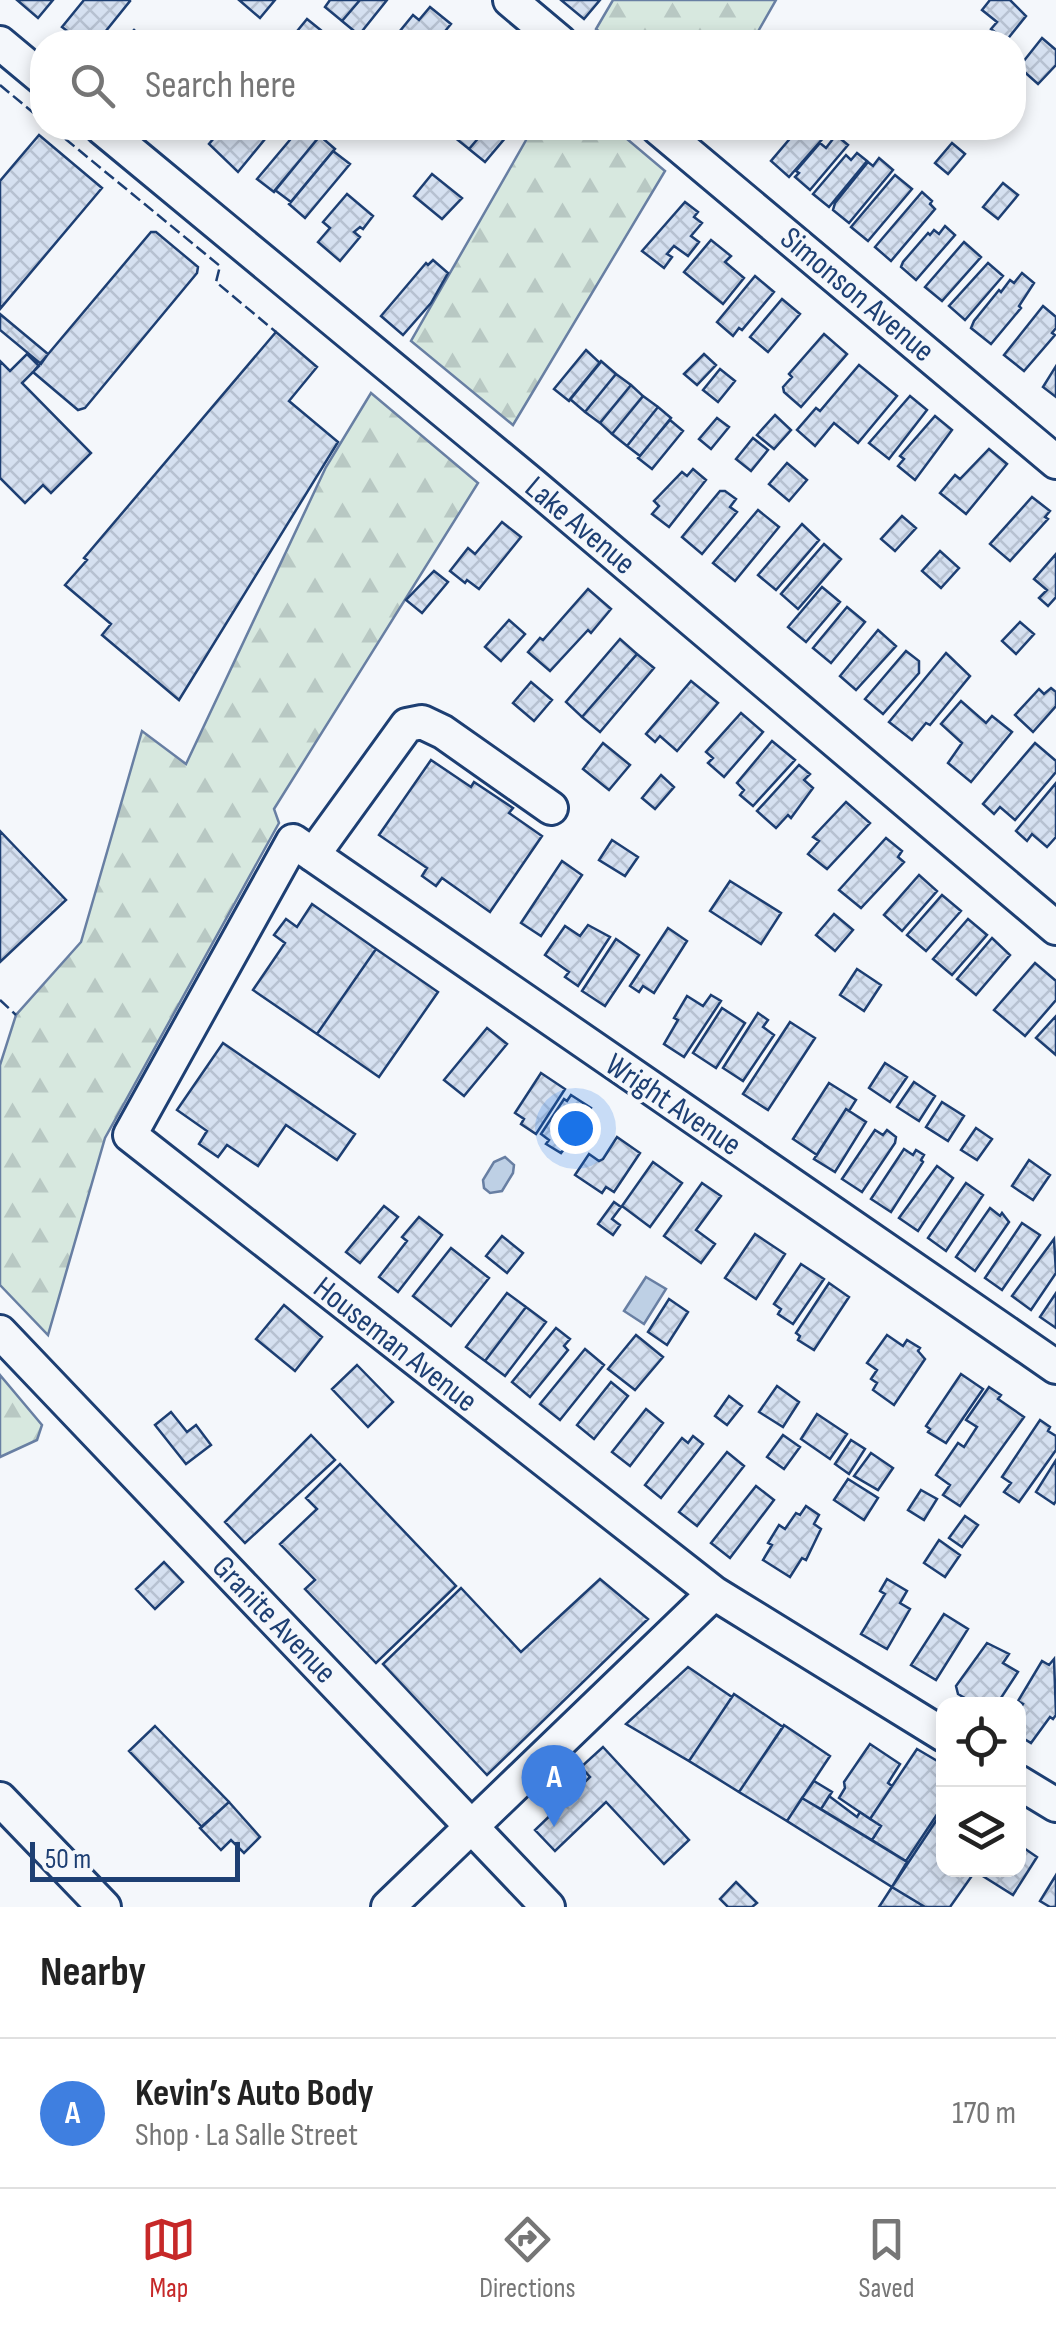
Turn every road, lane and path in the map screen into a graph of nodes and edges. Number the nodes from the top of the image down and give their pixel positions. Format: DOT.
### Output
graph roads {
  1 [pos="510,0"];
  2 [pos="546,30"];
  3 [pos="0,43"];
  4 [pos="30,68"];
  5 [pos="116,140"];
  6 [pos="673,140"];
  7 [pos="1056,462"];
  8 [pos="551,808"];
  9 [pos="303,848"];
  10 [pos="1056,928"];
  11 [pos="0,1332"];
  12 [pos="1056,1366"];
  13 [pos="714,1593"];
  14 [pos="936,1731"];
  15 [pos="1026,1787"];
  16 [pos="0,1798"];
  17 [pos="1056,1805"];
  18 [pos="472,1827"];
  19 [pos="104,1907"];
  20 [pos="388,1907"];
  21 [pos="548,1907"];
  1 -- 2 [label="street"];
  3 -- 4 [label="street"];
  5 -- 10 [label="street, Lake Avenue"];
  6 -- 7 [label="street, Simonson Avenue"];
  8 -- 9 [label="street"];
  9 -- 12 [label="street, Wright Avenue"];
  9 -- 13 [label="street, Houseman Avenue"];
  11 -- 18 [label="street, Granite Avenue"];
  13 -- 14 [label="street, Houseman Avenue"];
  13 -- 18 [label="street"];
  15 -- 17 [label="street"];
  16 -- 19 [label="street"];
  18 -- 20 [label="street"];
  18 -- 21 [label="street, Granite Avenue"];
}
